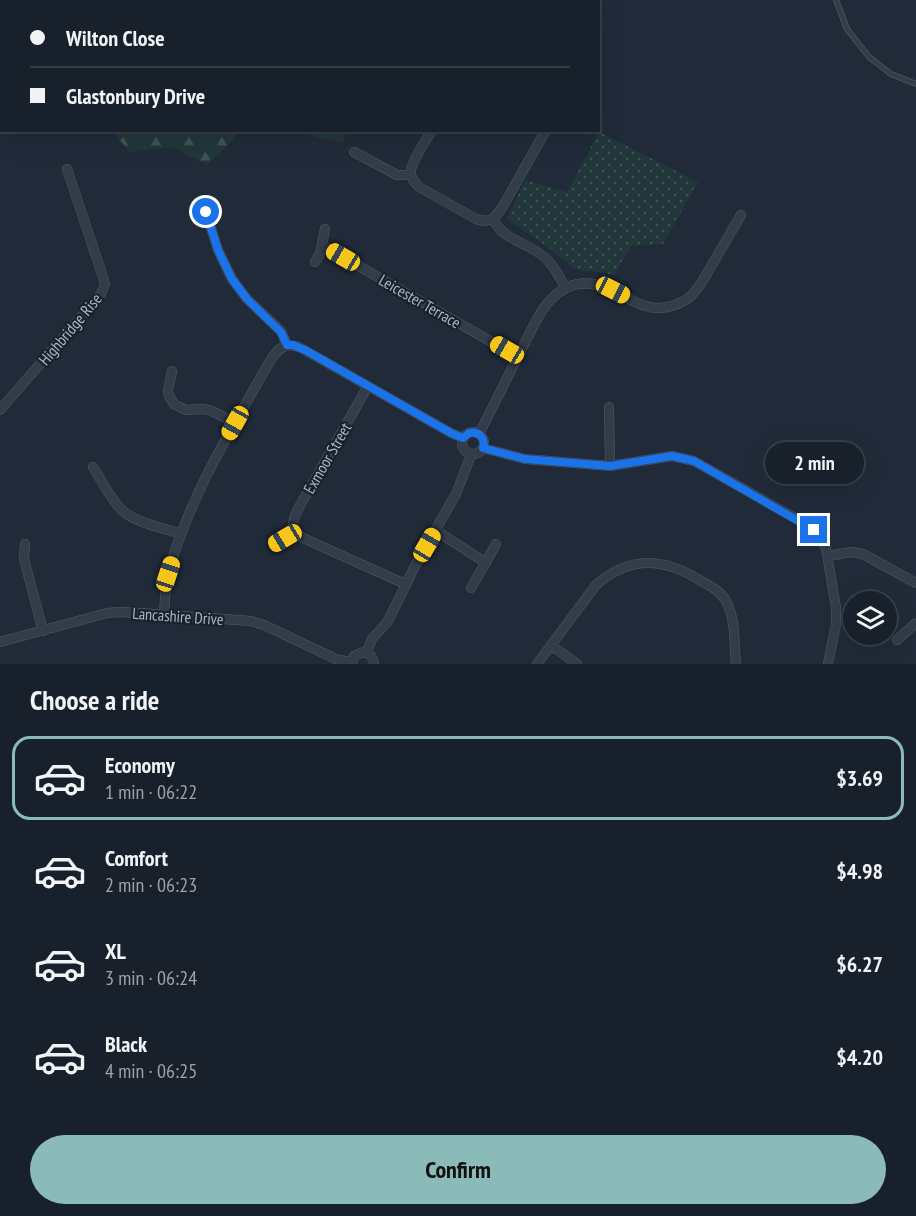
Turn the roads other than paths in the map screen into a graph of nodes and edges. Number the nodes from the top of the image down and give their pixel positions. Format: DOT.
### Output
graph roads {
  1 [pos="836,0"];
  2 [pos="916,84"];
  3 [pos="431,132"];
  4 [pos="545,132"];
  5 [pos="354,152"];
  6 [pos="67,168"];
  7 [pos="411,175"];
  8 [pos="206,212"];
  9 [pos="741,215"];
  10 [pos="493,219"];
  11 [pos="325,229"];
  12 [pos="322,245"];
  13 [pos="315,262"];
  14 [pos="565,287"];
  15 [pos="287,345"];
  16 [pos="518,357"];
  17 [pos="172,371"];
  18 [pos="368,386"];
  19 [pos="609,407"];
  20 [pos="0,410"];
  21 [pos="235,423"];
  22 [pos="479,434"];
  23 [pos="463,438"];
  24 [pos="483,448"];
  25 [pos="471,454"];
  26 [pos="93,466"];
  27 [pos="610,466"];
  28 [pos="435,530"];
  29 [pos="295,532"];
  30 [pos="181,534"];
  31 [pos="25,544"];
  32 [pos="274,544"];
  33 [pos="496,544"];
  34 [pos="828,556"];
  35 [pos="486,563"];
  36 [pos="916,583"];
  37 [pos="405,585"];
  38 [pos="471,588"];
  39 [pos="164,615"];
  40 [pos="916,623"];
  41 [pos="43,631"];
  42 [pos="897,640"];
  43 [pos="0,642"];
  44 [pos="551,645"];
  45 [pos="366,653"];
  46 [pos="352,663"];
  47 [pos="831,663"];
  48 [pos="374,664"];
  49 [pos="537,664"];
  50 [pos="577,664"];
  51 [pos="736,664"];
  1 -- 2 [label="lane"];
  3 -- 7 [label="street"];
  4 -- 10 [label="street"];
  5 -- 7 [label="street"];
  6 -- 20 [label="street, Highbridge Rise"];
  7 -- 10 [label="street"];
  8 -- 15 [label="street"];
  9 -- 14 [label="street"];
  10 -- 14 [label="street"];
  11 -- 12 [label="street"];
  12 -- 13 [label="street"];
  12 -- 16 [label="street, Leicester Terrace"];
  14 -- 16 [label="street"];
  15 -- 18 [label="street"];
  15 -- 21 [label="street"];
  16 -- 22 [label="street"];
  17 -- 21 [label="street"];
  18 -- 23 [label="street"];
  18 -- 29 [label="street, Exmoor Street"];
  19 -- 27 [label="street"];
  21 -- 30 [label="street"];
  22 -- 23 [label="street"];
  22 -- 24 [label="street"];
  23 -- 25 [label="street"];
  24 -- 25 [label="street"];
  24 -- 27 [label="street"];
  25 -- 28 [label="street"];
  26 -- 30 [label="street"];
  27 -- 34 [label="street"];
  28 -- 35 [label="street"];
  28 -- 37 [label="street"];
  29 -- 32 [label="street"];
  29 -- 37 [label="street"];
  30 -- 39 [label="street"];
  31 -- 41 [label="street"];
  33 -- 35 [label="street"];
  34 -- 36 [label="street"];
  34 -- 47 [label="street"];
  35 -- 38 [label="street"];
  37 -- 45 [label="street"];
  39 -- 41 [label="street, Lancashire Drive"];
  39 -- 46 [label="street, Lancashire Drive"];
  40 -- 42 [label="street"];
  41 -- 43 [label="street, Lancashire Drive"];
  44 -- 49 [label="street"];
  44 -- 50 [label="street"];
  44 -- 51 [label="street"];
  45 -- 46 [label="street"];
  45 -- 48 [label="street"];
}
